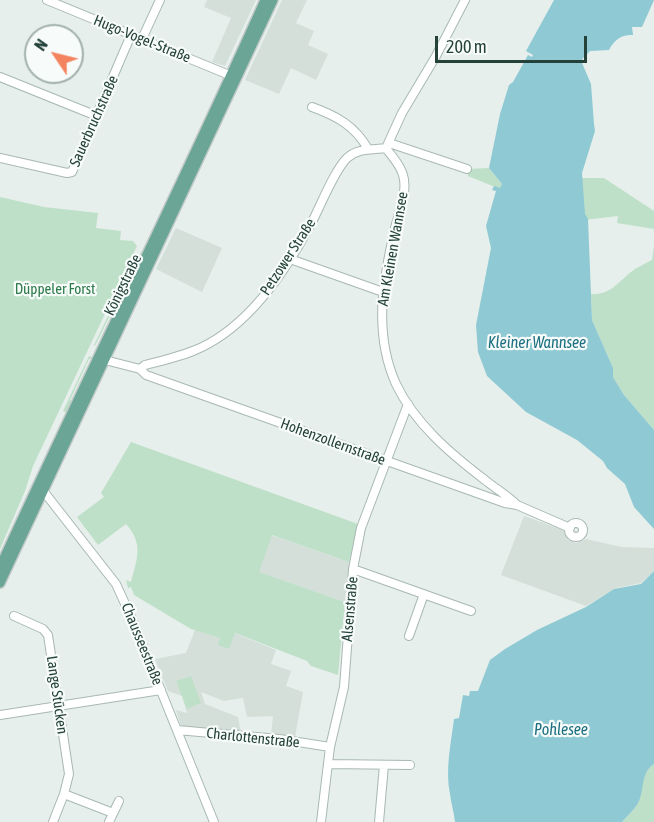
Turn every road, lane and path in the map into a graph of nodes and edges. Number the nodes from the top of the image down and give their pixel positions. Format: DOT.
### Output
graph roads {
  1 [pos="47,0"];
  2 [pos="160,0"];
  3 [pos="265,0"];
  4 [pos="273,0"];
  5 [pos="465,0"];
  6 [pos="131,35"];
  7 [pos="142,39"];
  8 [pos="0,77"];
  9 [pos="234,77"];
  10 [pos="312,107"];
  11 [pos="97,116"];
  12 [pos="387,145"];
  13 [pos="368,149"];
  14 [pos="0,158"];
  15 [pos="467,169"];
  16 [pos="290,259"];
  17 [pos="383,292"];
  18 [pos="100,359"];
  19 [pos="140,369"];
  20 [pos="408,404"];
  21 [pos="386,461"];
  22 [pos="40,488"];
  23 [pos="517,505"];
  24 [pos="570,528"];
  25 [pos="0,567"];
  26 [pos="353,569"];
  27 [pos="0,583"];
  28 [pos="424,594"];
  29 [pos="471,611"];
  30 [pos="14,616"];
  31 [pos="409,636"];
  32 [pos="161,690"];
  33 [pos="58,706"];
  34 [pos="0,715"];
  35 [pos="177,730"];
  36 [pos="330,747"];
  37 [pos="328,764"];
  38 [pos="384,765"];
  39 [pos="410,765"];
  40 [pos="64,794"];
  41 [pos="118,801"];
  42 [pos="113,813"];
  43 [pos="53,822"];
  44 [pos="109,822"];
  45 [pos="214,822"];
  46 [pos="321,822"];
  47 [pos="378,822"];
  1 -- 6 [label="street, Hugo-Vogel-Straße"];
  2 -- 7 [label="street"];
  3 -- 9 [label="main road, Königstraße"];
  4 -- 9 [label="main road, Königstraße"];
  5 -- 12 [label="street"];
  6 -- 7 [label="street, Hugo-Vogel-Straße"];
  6 -- 11 [label="street, Sauerbruchstraße"];
  7 -- 9 [label="street, Hugo-Vogel-Straße"];
  8 -- 11 [label="street"];
  9 -- 18 [label="main road, Königstraße"];
  10 -- 13 [label="street"];
  11 -- 14 [label="street, Sauerbruchstraße"];
  12 -- 13 [label="street, Petzower Straße"];
  12 -- 15 [label="street"];
  12 -- 17 [label="street, Am Kleinen Wannsee"];
  13 -- 16 [label="street, Petzower Straße"];
  16 -- 17 [label="street"];
  16 -- 19 [label="street, Petzower Straße"];
  17 -- 20 [label="street, Am Kleinen Wannsee"];
  18 -- 19 [label="street, Hohenzollernstraße"];
  18 -- 22 [label="main road, Königstraße"];
  19 -- 21 [label="street, Hohenzollernstraße"];
  20 -- 21 [label="street, Alsenstraße"];
  20 -- 23 [label="street, Am Kleinen Wannsee"];
  21 -- 23 [label="street, Hohenzollernstraße"];
  21 -- 26 [label="street, Alsenstraße"];
  22 -- 25 [label="main road, Königstraße"];
  22 -- 27 [label="main road, Königstraße"];
  22 -- 32 [label="street, Chausseestraße"];
  23 -- 24 [label="street, Hohenzollernstraße"];
  26 -- 28 [label="street"];
  26 -- 36 [label="street, Alsenstraße"];
  28 -- 29 [label="street"];
  28 -- 31 [label="street"];
  30 -- 33 [label="street, Lange Stücken"];
  32 -- 33 [label="street"];
  32 -- 35 [label="street, Chausseestraße"];
  33 -- 34 [label="street"];
  33 -- 40 [label="street, Lange Stücken"];
  35 -- 36 [label="street, Charlottenstraße"];
  35 -- 45 [label="street, Chausseestraße"];
  36 -- 37 [label="street, Alsenstraße"];
  37 -- 38 [label="street"];
  37 -- 46 [label="street, Alsenstraße"];
  38 -- 39 [label="street"];
  38 -- 47 [label="street"];
  40 -- 42 [label="street"];
  40 -- 43 [label="street, Lange Stücken"];
  41 -- 42 [label="street"];
  42 -- 44 [label="street"];
}
